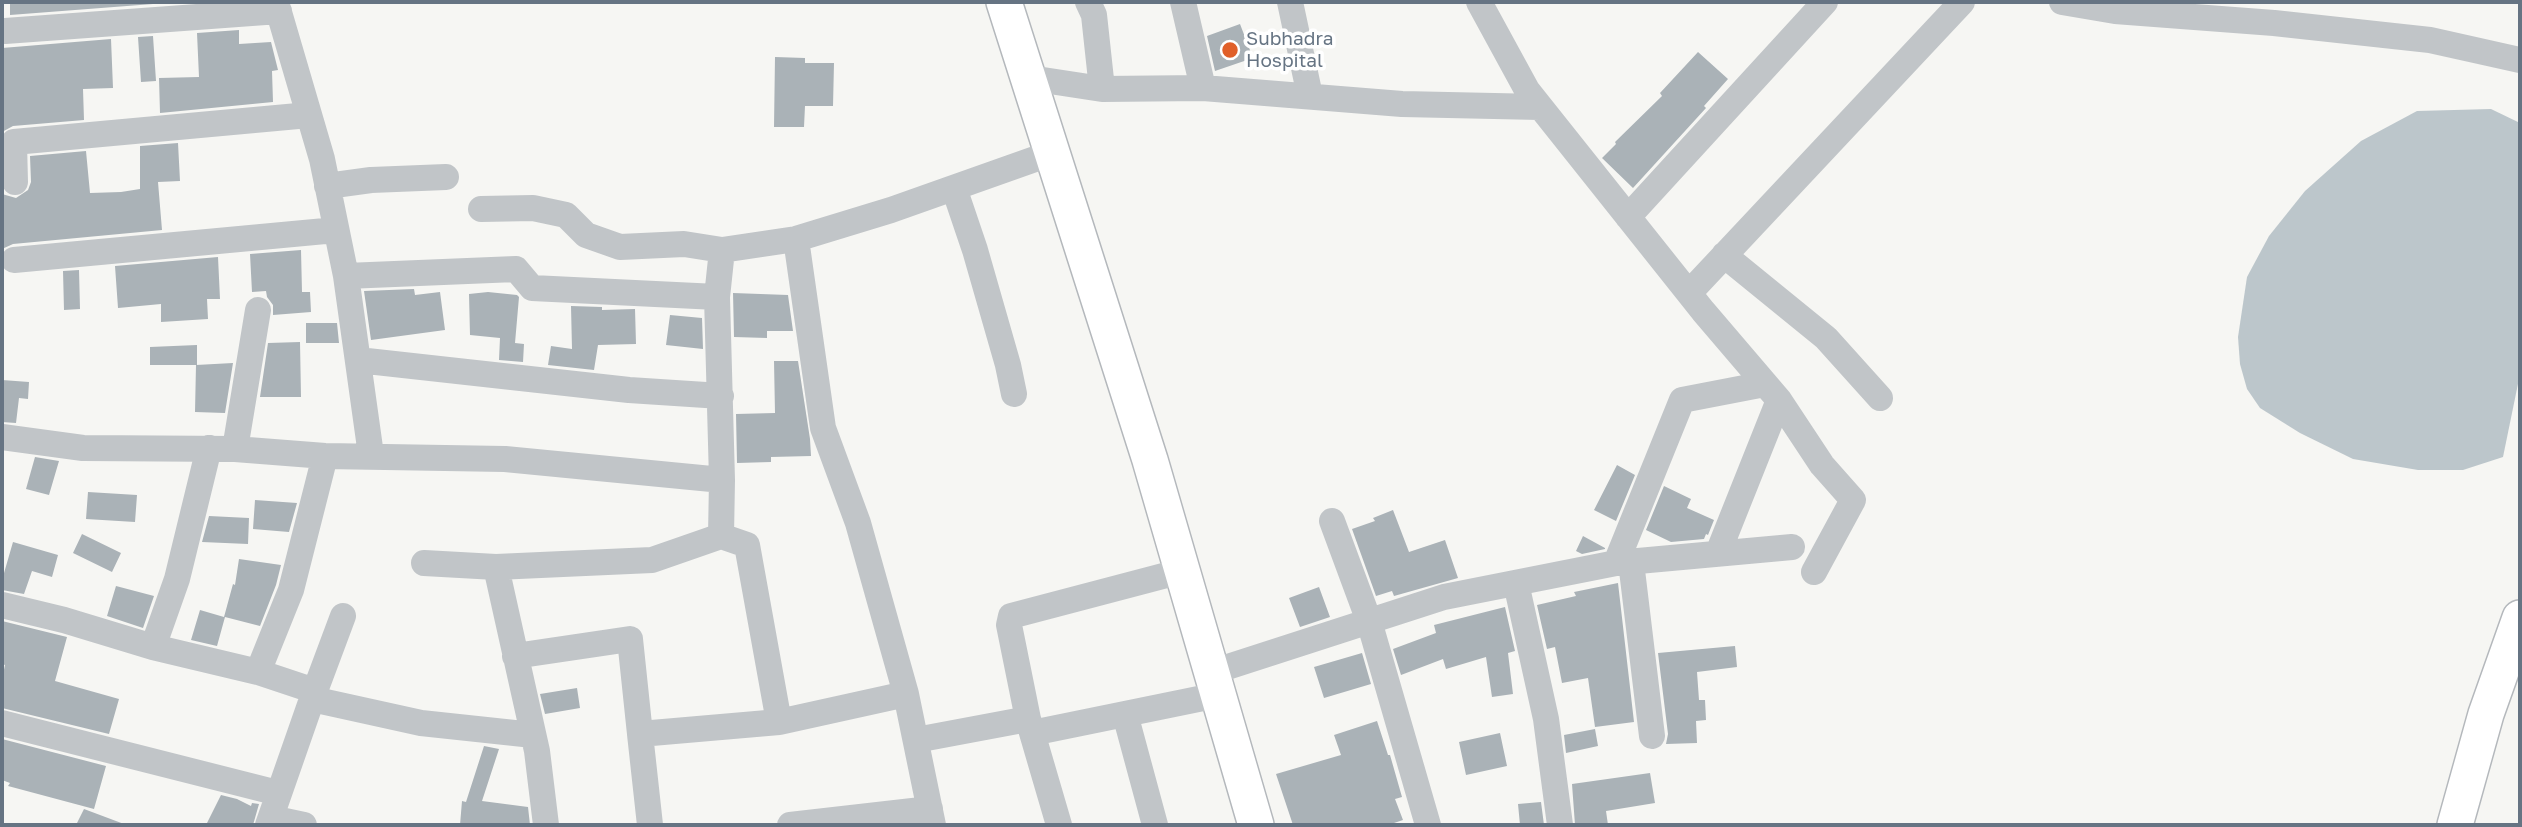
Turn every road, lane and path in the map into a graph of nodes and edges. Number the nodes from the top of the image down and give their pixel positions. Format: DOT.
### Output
graph roads {
  1 [pos="1004,2"];
  2 [pos="1088,2"];
  3 [pos="1183,2"];
  4 [pos="1290,2"];
  5 [pos="1479,2"];
  6 [pos="1825,2"];
  7 [pos="1962,2"];
  8 [pos="2062,2"];
  9 [pos="278,6"];
  10 [pos="5,31"];
  11 [pos="2520,60"];
  12 [pos="1030,78"];
  13 [pos="1203,88"];
  14 [pos="1102,89"];
  15 [pos="1310,96"];
  16 [pos="1540,107"];
  17 [pos="309,115"];
  18 [pos="1052,153"];
  19 [pos="446,177"];
  20 [pos="15,182"];
  21 [pos="327,186"];
  22 [pos="954,188"];
  23 [pos="481,209"];
  24 [pos="1628,217"];
  25 [pos="336,230"];
  26 [pos="796,239"];
  27 [pos="722,250"];
  28 [pos="1724,255"];
  29 [pos="14,260"];
  30 [pos="346,276"];
  31 [pos="1689,293"];
  32 [pos="717,296"];
  33 [pos="258,310"];
  34 [pos="358,360"];
  35 [pos="1772,392"];
  36 [pos="1014,394"];
  37 [pos="721,396"];
  38 [pos="1880,398"];
  39 [pos="2,437"];
  40 [pos="222,449"];
  41 [pos="371,455"];
  42 [pos="325,456"];
  43 [pos="722,480"];
  44 [pos="1332,520"];
  45 [pos="721,536"];
  46 [pos="1792,547"];
  47 [pos="1718,553"];
  48 [pos="1623,562"];
  49 [pos="424,563"];
  50 [pos="495,567"];
  51 [pos="1182,571"];
  52 [pos="1814,572"];
  53 [pos="1516,583"];
  54 [pos="2,605"];
  55 [pos="343,616"];
  56 [pos="2520,618"];
  57 [pos="1369,621"];
  58 [pos="153,647"];
  59 [pos="515,656"];
  60 [pos="258,671"];
  61 [pos="1215,684"];
  62 [pos="906,694"];
  63 [pos="313,695"];
  64 [pos="1125,714"];
  65 [pos="779,722"];
  66 [pos="2,723"];
  67 [pos="1030,726"];
  68 [pos="640,734"];
  69 [pos="533,735"];
  70 [pos="1652,736"];
  71 [pos="916,740"];
  72 [pos="272,812"];
  73 [pos="932,817"];
  74 [pos="304,825"];
  75 [pos="546,825"];
  76 [pos="650,825"];
  77 [pos="790,825"];
  78 [pos="1059,825"];
  79 [pos="1155,825"];
  80 [pos="1256,825"];
  81 [pos="1428,825"];
  82 [pos="1560,825"];
  83 [pos="2455,825"];
  1 -- 12 [label="main road"];
  2 -- 14 [label="street"];
  3 -- 13 [label="street"];
  4 -- 15 [label="street"];
  5 -- 16 [label="street"];
  6 -- 24 [label="street"];
  7 -- 28 [label="street"];
  8 -- 11 [label="street"];
  9 -- 10 [label="street"];
  9 -- 17 [label="street"];
  12 -- 14 [label="street"];
  12 -- 18 [label="main road"];
  13 -- 14 [label="street"];
  13 -- 15 [label="street"];
  15 -- 16 [label="street"];
  16 -- 24 [label="street"];
  17 -- 20 [label="street"];
  17 -- 21 [label="street"];
  18 -- 22 [label="street"];
  18 -- 51 [label="main road"];
  19 -- 21 [label="street"];
  21 -- 25 [label="street"];
  22 -- 26 [label="street"];
  22 -- 36 [label="street"];
  23 -- 27 [label="street"];
  24 -- 31 [label="street"];
  25 -- 29 [label="street"];
  25 -- 30 [label="street"];
  26 -- 27 [label="street"];
  26 -- 62 [label="street"];
  27 -- 32 [label="street"];
  28 -- 31 [label="street"];
  28 -- 38 [label="street"];
  30 -- 32 [label="street"];
  30 -- 34 [label="street"];
  31 -- 35 [label="street"];
  32 -- 37 [label="street"];
  33 -- 40 [label="street"];
  34 -- 37 [label="street"];
  34 -- 41 [label="street"];
  35 -- 47 [label="street"];
  35 -- 48 [label="street"];
  35 -- 52 [label="street"];
  37 -- 43 [label="street"];
  39 -- 40 [label="street"];
  40 -- 42 [label="street"];
  40 -- 58 [label="street"];
  41 -- 42 [label="street"];
  41 -- 43 [label="street"];
  42 -- 60 [label="street"];
  43 -- 45 [label="street"];
  44 -- 57 [label="street"];
  45 -- 50 [label="street"];
  45 -- 65 [label="street"];
  46 -- 47 [label="street"];
  47 -- 48 [label="street"];
  48 -- 53 [label="street"];
  48 -- 70 [label="street"];
  49 -- 50 [label="street"];
  50 -- 59 [label="street"];
  51 -- 61 [label="main road"];
  51 -- 67 [label="street"];
  53 -- 57 [label="street"];
  53 -- 82 [label="street"];
  54 -- 58 [label="street"];
  55 -- 63 [label="street"];
  56 -- 83 [label="main road"];
  57 -- 61 [label="street"];
  57 -- 81 [label="street"];
  58 -- 60 [label="street"];
  59 -- 68 [label="street"];
  59 -- 69 [label="street"];
  60 -- 63 [label="street"];
  61 -- 64 [label="street"];
  61 -- 80 [label="main road"];
  62 -- 65 [label="street"];
  62 -- 71 [label="street"];
  63 -- 69 [label="street"];
  63 -- 72 [label="street"];
  64 -- 67 [label="street"];
  64 -- 79 [label="street"];
  65 -- 68 [label="street"];
  66 -- 72 [label="street"];
  67 -- 71 [label="street"];
  67 -- 78 [label="street"];
  68 -- 76 [label="street"];
  69 -- 75 [label="street"];
  71 -- 73 [label="street"];
  72 -- 74 [label="street"];
  73 -- 77 [label="street"];
}
